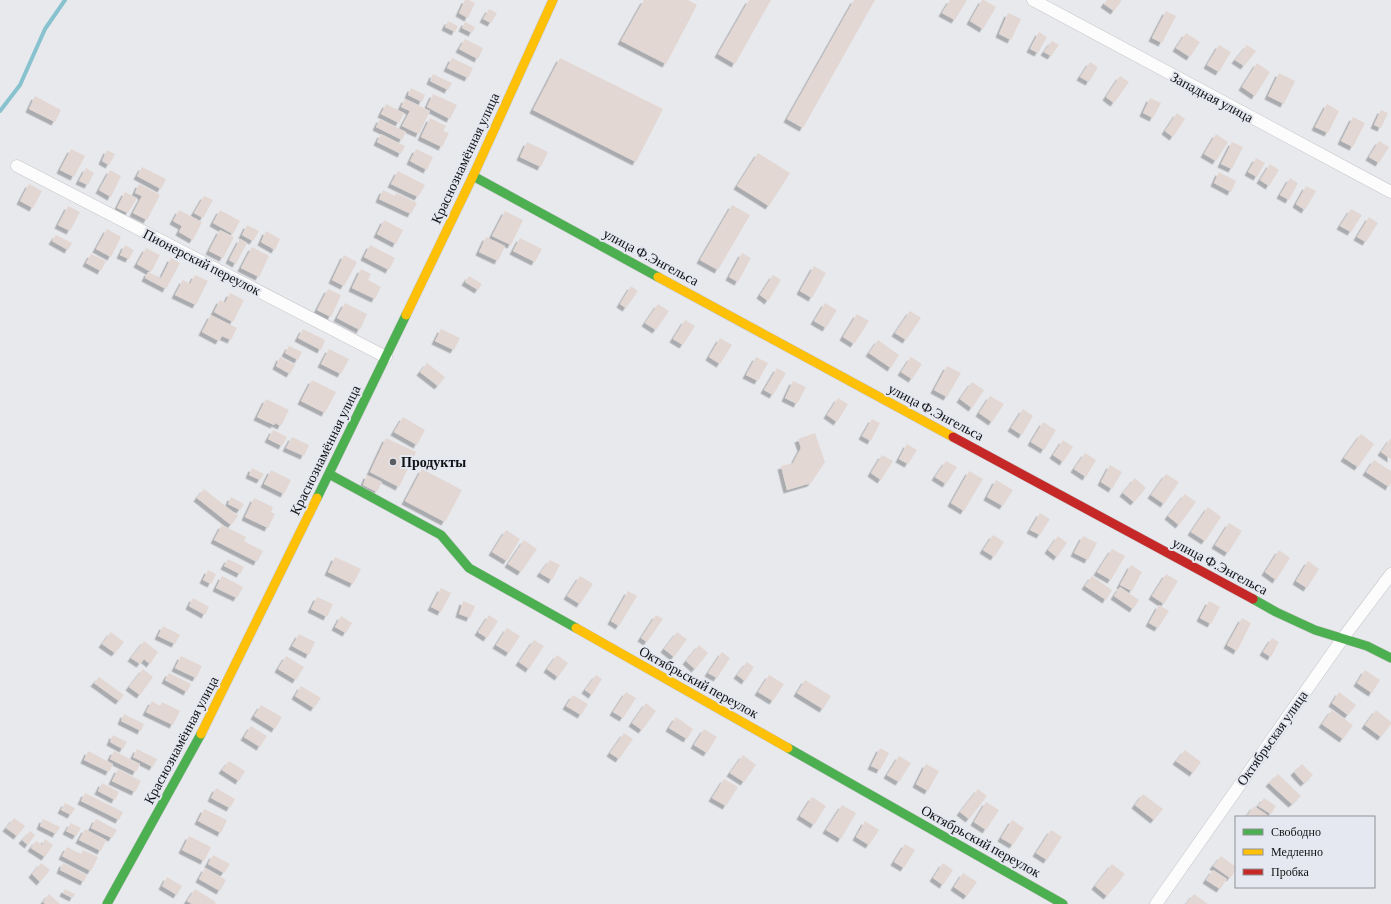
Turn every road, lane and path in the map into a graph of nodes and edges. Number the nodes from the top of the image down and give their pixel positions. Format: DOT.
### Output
graph roads {
  1 [pos="553,0"];
  2 [pos="1033,0"];
  3 [pos="18,166"];
  4 [pos="473,176"];
  5 [pos="1391,192"];
  6 [pos="386,357"];
  7 [pos="329,474"];
  8 [pos="1391,574"];
  9 [pos="1343,638"];
  10 [pos="1391,658"];
  11 [pos="107,904"];
  12 [pos="1063,904"];
  13 [pos="1156,904"];
  1 -- 4 [label="street, Краснознамённая улица"];
  2 -- 5 [label="street, Западная улица"];
  3 -- 6 [label="street, Пионерский переулок"];
  4 -- 6 [label="street, Краснознамённая улица"];
  4 -- 9 [label="street, улица Ф.Энгельса"];
  6 -- 7 [label="street, Краснознамённая улица"];
  7 -- 11 [label="street, Краснознамённая улица"];
  7 -- 12 [label="street, Октябрьский переулок"];
  8 -- 9 [label="street, Октябрьская улица"];
  9 -- 10 [label="street, улица Ф.Энгельса"];
  9 -- 13 [label="street, Октябрьская улица"];
}
